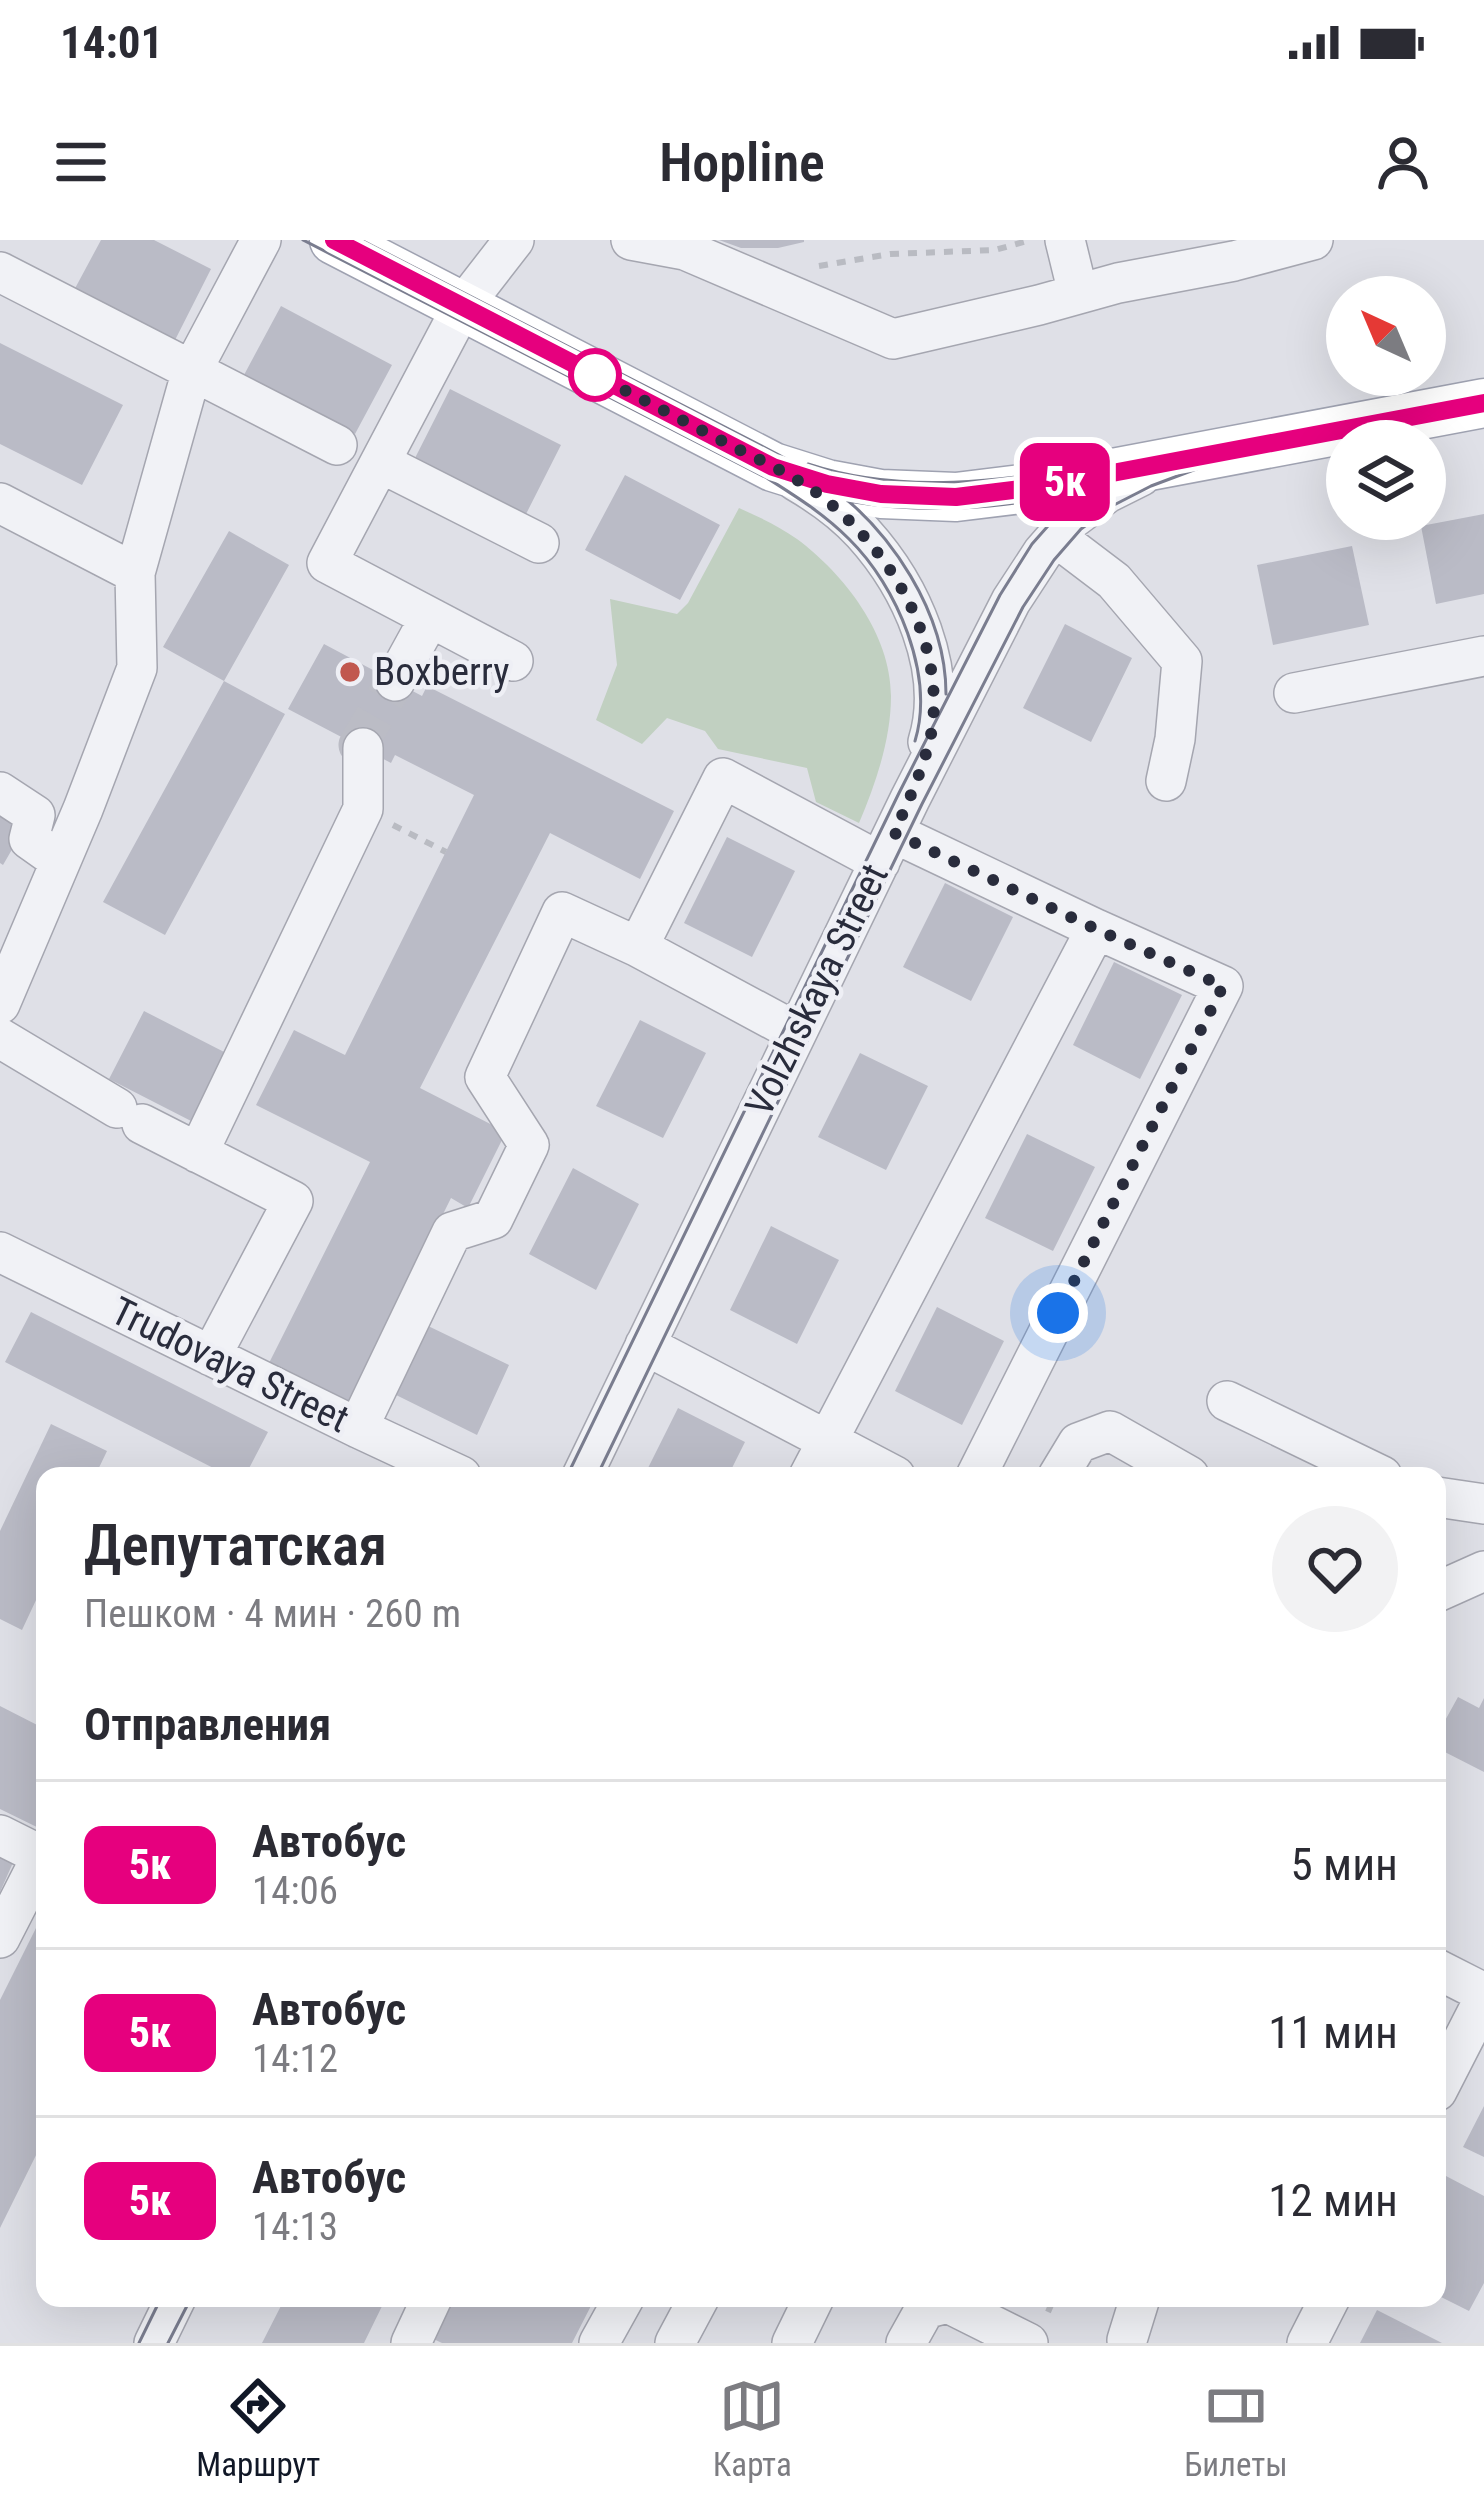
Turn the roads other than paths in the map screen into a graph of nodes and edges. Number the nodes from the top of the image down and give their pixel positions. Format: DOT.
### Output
graph roads {
  1 [pos="261,240"];
  2 [pos="334,240"];
  3 [pos="514,240"];
  4 [pos="631,240"];
  5 [pos="1065,240"];
  6 [pos="1313,240"];
  7 [pos="1186,255"];
  8 [pos="0,272"];
  9 [pos="1078,293"];
  10 [pos="463,307"];
  11 [pos="192,370"];
  12 [pos="1484,403"];
  13 [pos="337,445"];
  14 [pos="1203,457"];
  15 [pos="381,463"];
  16 [pos="773,467"];
  17 [pos="0,502"];
  18 [pos="1056,537"];
  19 [pos="539,543"];
  20 [pos="135,573"];
  21 [pos="429,619"];
  22 [pos="1484,656"];
  23 [pos="513,661"];
  24 [pos="394,682"];
  25 [pos="1294,693"];
  26 [pos="363,748"];
  27 [pos="1166,781"];
  28 [pos="0,792"];
  29 [pos="83,808"];
  30 [pos="35,815"];
  31 [pos="895,831"];
  32 [pos="60,861"];
  33 [pos="1096,929"];
  34 [pos="638,947"];
  35 [pos="0,1004"];
  36 [pos="796,1032"];
  37 [pos="0,1038"];
  38 [pos="198,1153"];
  39 [pos="0,1252"];
  40 [pos="646,1345"];
  41 [pos="211,1356"];
  42 [pos="1228,1401"];
  43 [pos="358,1428"];
  44 [pos="828,1440"];
  45 [pos="442,1467"];
  46 [pos="586,1467"];
  47 [pos="814,1467"];
  48 [pos="878,1467"];
  49 [pos="981,1467"];
  50 [pos="1063,1467"];
  51 [pos="1173,1467"];
  52 [pos="1364,1467"];
  53 [pos="1446,1498"];
  54 [pos="1484,1504"];
  55 [pos="1484,1571"];
  56 [pos="1446,1588"];
  57 [pos="0,1835"];
  58 [pos="36,1853"];
  59 [pos="36,1868"];
  60 [pos="0,1938"];
  61 [pos="1446,1974"];
  62 [pos="1484,1996"];
  63 [pos="1446,2073"];
  64 [pos="172,2307"];
  65 [pos="428,2307"];
  66 [pos="619,2307"];
  67 [pos="694,2307"];
  68 [pos="810,2307"];
  69 [pos="930,2307"];
  70 [pos="956,2307"];
  71 [pos="1138,2307"];
  72 [pos="1325,2307"];
  73 [pos="1129,2342"];
  74 [pos="154,2343"];
  75 [pos="411,2343"];
  76 [pos="599,2343"];
  77 [pos="674,2343"];
  78 [pos="792,2343"];
  79 [pos="906,2343"];
  80 [pos="1028,2343"];
  81 [pos="1307,2343"];
  1 -- 11 [label="street"];
  2 -- 10 [label="main road"];
  3 -- 10 [label="street"];
  4 -- 9 [label="street"];
  5 -- 9 [label="street"];
  6 -- 7 [label="street"];
  7 -- 9 [label="street"];
  8 -- 11 [label="street"];
  10 -- 15 [label="street"];
  10 -- 16 [label="main road"];
  11 -- 13 [label="street"];
  11 -- 20 [label="street"];
  12 -- 14 [label="main road"];
  14 -- 16 [label="main road"];
  14 -- 18 [label="street, Volzhskaya Street"];
  15 -- 19 [label="street"];
  15 -- 21 [label="street"];
  16 -- 31 [label="street"];
  17 -- 20 [label="street"];
  18 -- 27 [label="street"];
  18 -- 31 [label="street, Volzhskaya Street"];
  20 -- 29 [label="street"];
  21 -- 23 [label="street"];
  21 -- 24 [label="street"];
  22 -- 25 [label="street"];
  26 -- 38 [label="street"];
  28 -- 30 [label="street"];
  29 -- 30 [label="street"];
  29 -- 32 [label="street"];
  30 -- 32 [label="street"];
  31 -- 33 [label="street"];
  31 -- 34 [label="street"];
  31 -- 36 [label="street, Volzhskaya Street"];
  32 -- 35 [label="street"];
  33 -- 44 [label="street"];
  33 -- 49 [label="street"];
  34 -- 36 [label="street"];
  34 -- 43 [label="street"];
  36 -- 40 [label="street, Volzhskaya Street"];
  37 -- 38 [label="street"];
  38 -- 41 [label="street"];
  39 -- 41 [label="street, Trudovaya Street"];
  40 -- 44 [label="street"];
  40 -- 46 [label="street, Volzhskaya Street"];
  41 -- 43 [label="street, Trudovaya Street"];
  42 -- 52 [label="street"];
  43 -- 45 [label="street, Trudovaya Street"];
  44 -- 47 [label="street"];
  44 -- 48 [label="street"];
  50 -- 51 [label="street"];
  53 -- 54 [label="street"];
  55 -- 56 [label="street"];
  57 -- 58 [label="street"];
  59 -- 60 [label="street"];
  61 -- 62 [label="street"];
  62 -- 63 [label="street"];
  64 -- 74 [label="street"];
  65 -- 75 [label="street"];
  66 -- 76 [label="street"];
  67 -- 77 [label="street"];
  68 -- 78 [label="street"];
  69 -- 79 [label="street"];
  70 -- 80 [label="street"];
  71 -- 73 [label="street"];
  72 -- 81 [label="street"];
}
